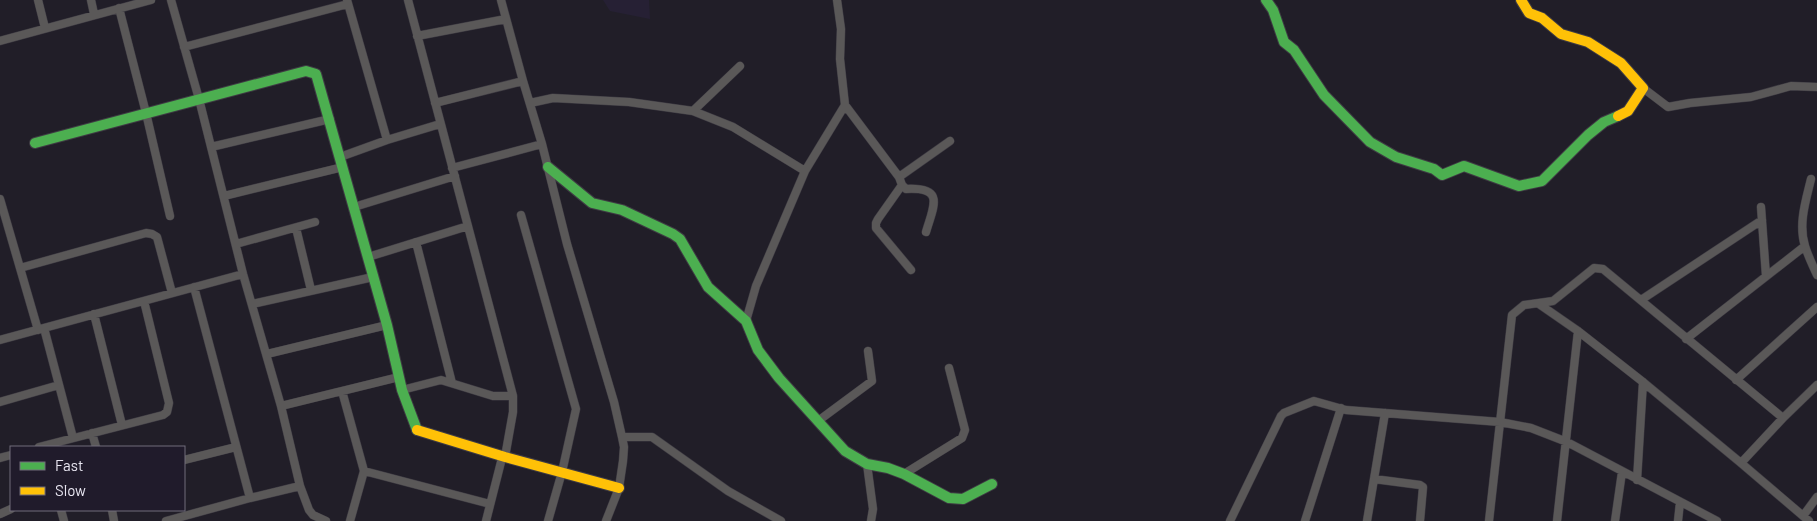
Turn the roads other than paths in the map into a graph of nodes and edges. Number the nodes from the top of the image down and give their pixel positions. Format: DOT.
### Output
graph roads {
  1 [pos="38,0"];
  2 [pos="90,0"];
  3 [pos="111,0"];
  4 [pos="151,0"];
  5 [pos="171,0"];
  6 [pos="408,0"];
  7 [pos="501,0"];
  8 [pos="836,0"];
  9 [pos="1266,0"];
  10 [pos="1521,0"];
  11 [pos="348,2"];
  12 [pos="116,9"];
  13 [pos="94,14"];
  14 [pos="506,19"];
  15 [pos="46,28"];
  16 [pos="417,36"];
  17 [pos="0,41"];
  18 [pos="184,47"];
  19 [pos="740,66"];
  20 [pos="522,81"];
  21 [pos="1817,87"];
  22 [pos="1643,88"];
  23 [pos="199,99"];
  24 [pos="435,103"];
  25 [pos="530,103"];
  26 [pos="845,105"];
  27 [pos="693,111"];
  28 [pos="146,112"];
  29 [pos="330,119"];
  30 [pos="440,124"];
  31 [pos="387,140"];
  32 [pos="950,141"];
  33 [pos="35,143"];
  34 [pos="542,144"];
  35 [pos="211,147"];
  36 [pos="342,162"];
  37 [pos="548,167"];
  38 [pos="452,168"];
  39 [pos="805,171"];
  40 [pos="454,176"];
  41 [pos="1811,179"];
  42 [pos="901,181"];
  43 [pos="224,196"];
  44 [pos="0,199"];
  45 [pos="354,207"];
  46 [pos="1761,207"];
  47 [pos="522,215"];
  48 [pos="170,216"];
  49 [pos="1762,220"];
  50 [pos="315,222"];
  51 [pos="468,226"];
  52 [pos="296,228"];
  53 [pos="926,232"];
  54 [pos="416,242"];
  55 [pos="236,244"];
  56 [pos="1805,246"];
  57 [pos="368,257"];
  58 [pos="20,268"];
  59 [pos="911,270"];
  60 [pos="243,274"];
  61 [pos="1817,275"];
  62 [pos="1766,276"];
  63 [pos="374,277"];
  64 [pos="194,287"];
  65 [pos="310,290"];
  66 [pos="172,294"];
  67 [pos="1641,300"];
  68 [pos="144,301"];
  69 [pos="252,304"];
  70 [pos="1539,304"];
  71 [pos="1817,307"];
  72 [pos="94,314"];
  73 [pos="746,321"];
  74 [pos="387,325"];
  75 [pos="41,329"];
  76 [pos="1578,331"];
  77 [pos="1686,339"];
  78 [pos="0,340"];
  79 [pos="868,351"];
  80 [pos="267,354"];
  81 [pos="949,368"];
  82 [pos="399,377"];
  83 [pos="1736,380"];
  84 [pos="1643,382"];
  85 [pos="452,383"];
  86 [pos="59,385"];
  87 [pos="1817,385"];
  88 [pos="402,390"];
  89 [pos="342,391"];
  90 [pos="513,396"];
  91 [pos="0,402"];
  92 [pos="281,406"];
  93 [pos="1341,408"];
  94 [pos="1385,413"];
  95 [pos="1783,418"];
  96 [pos="818,421"];
  97 [pos="1500,422"];
  98 [pos="122,425"];
  99 [pos="92,433"];
  100 [pos="622,437"];
  101 [pos="73,438"];
  102 [pos="1567,442"];
  103 [pos="46,446"];
  104 [pos="96,446"];
  105 [pos="236,447"];
  106 [pos="505,457"];
  107 [pos="185,460"];
  108 [pos="1741,463"];
  109 [pos="867,464"];
  110 [pos="364,471"];
  111 [pos="562,472"];
  112 [pos="1622,472"];
  113 [pos="904,474"];
  114 [pos="1374,479"];
  115 [pos="1637,480"];
  116 [pos="992,484"];
  117 [pos="300,486"];
  118 [pos="619,488"];
  119 [pos="1817,497"];
  120 [pos="250,498"];
  121 [pos="1680,502"];
  122 [pos="490,504"];
  123 [pos="1806,518"];
  124 [pos="166,521"];
  125 [pos="326,521"];
  126 [pos="350,521"];
  127 [pos="486,521"];
  128 [pos="548,521"];
  129 [pos="606,521"];
  130 [pos="781,521"];
  131 [pos="871,521"];
  132 [pos="1230,521"];
  133 [pos="1305,521"];
  134 [pos="1367,521"];
  135 [pos="1420,521"];
  136 [pos="1489,521"];
  137 [pos="1557,521"];
  138 [pos="1615,521"];
  139 [pos="1678,521"];
  140 [pos="1717,521"];
  1 -- 15 [label="street"];
  2 -- 13 [label="street"];
  3 -- 12 [label="street"];
  4 -- 12 [label="street"];
  5 -- 18 [label="street"];
  6 -- 16 [label="street"];
  7 -- 14 [label="street"];
  8 -- 26 [label="street"];
  9 -- 22 [label="street"];
  10 -- 22 [label="street"];
  11 -- 18 [label="street"];
  11 -- 31 [label="street"];
  12 -- 13 [label="street"];
  12 -- 28 [label="street"];
  13 -- 15 [label="street"];
  14 -- 16 [label="street"];
  14 -- 20 [label="street"];
  15 -- 17 [label="street"];
  16 -- 24 [label="street"];
  18 -- 23 [label="street"];
  19 -- 27 [label="street"];
  20 -- 24 [label="street"];
  20 -- 25 [label="street"];
  21 -- 22 [label="street"];
  23 -- 28 [label="street"];
  23 -- 29 [label="street"];
  23 -- 35 [label="street"];
  24 -- 30 [label="street"];
  25 -- 27 [label="street"];
  25 -- 34 [label="street"];
  26 -- 39 [label="street"];
  26 -- 42 [label="street"];
  27 -- 39 [label="street"];
  28 -- 33 [label="street"];
  28 -- 48 [label="street"];
  29 -- 35 [label="street"];
  29 -- 36 [label="street"];
  30 -- 31 [label="street"];
  30 -- 38 [label="street"];
  31 -- 36 [label="street"];
  32 -- 42 [label="street"];
  34 -- 37 [label="street"];
  34 -- 38 [label="street"];
  35 -- 43 [label="street"];
  36 -- 43 [label="street"];
  36 -- 45 [label="street"];
  37 -- 73 [label="street"];
  37 -- 100 [label="street"];
  38 -- 40 [label="street"];
  39 -- 73 [label="street"];
  40 -- 45 [label="street"];
  40 -- 51 [label="street"];
  41 -- 56 [label="street"];
  42 -- 53 [label="street"];
  42 -- 59 [label="street"];
  43 -- 55 [label="street"];
  44 -- 58 [label="street"];
  45 -- 57 [label="street"];
  46 -- 49 [label="street"];
  47 -- 111 [label="street"];
  49 -- 62 [label="street"];
  49 -- 67 [label="street"];
  50 -- 52 [label="street"];
  51 -- 54 [label="street"];
  51 -- 90 [label="street"];
  52 -- 55 [label="street"];
  52 -- 65 [label="street"];
  54 -- 57 [label="street"];
  54 -- 85 [label="street"];
  55 -- 60 [label="street"];
  56 -- 61 [label="street"];
  56 -- 62 [label="street"];
  57 -- 63 [label="street"];
  58 -- 66 [label="street"];
  58 -- 75 [label="street"];
  60 -- 64 [label="street"];
  60 -- 69 [label="street"];
  62 -- 77 [label="street"];
  63 -- 65 [label="street"];
  63 -- 74 [label="street"];
  64 -- 66 [label="street"];
  64 -- 105 [label="street"];
  65 -- 69 [label="street"];
  66 -- 68 [label="street"];
  67 -- 70 [label="street"];
  67 -- 77 [label="street"];
  68 -- 72 [label="street"];
  68 -- 98 [label="street"];
  69 -- 80 [label="street"];
  70 -- 76 [label="street"];
  70 -- 97 [label="street"];
  71 -- 83 [label="street"];
  72 -- 75 [label="street"];
  72 -- 98 [label="street"];
  73 -- 96 [label="street"];
  74 -- 80 [label="street"];
  74 -- 82 [label="street"];
  75 -- 78 [label="street"];
  75 -- 86 [label="street"];
  76 -- 84 [label="street"];
  76 -- 102 [label="street"];
  77 -- 83 [label="street"];
  79 -- 96 [label="street"];
  80 -- 92 [label="street"];
  81 -- 113 [label="street"];
  82 -- 88 [label="street"];
  82 -- 89 [label="street"];
  83 -- 95 [label="street"];
  84 -- 108 [label="street"];
  84 -- 115 [label="street"];
  85 -- 88 [label="street"];
  85 -- 90 [label="street"];
  86 -- 91 [label="street"];
  86 -- 101 [label="street"];
  87 -- 95 [label="street"];
  88 -- 106 [label="street"];
  89 -- 92 [label="street"];
  89 -- 110 [label="street"];
  90 -- 106 [label="street"];
  92 -- 117 [label="street"];
  93 -- 94 [label="street"];
  93 -- 132 [label="street"];
  93 -- 133 [label="street"];
  94 -- 97 [label="street"];
  94 -- 114 [label="street"];
  95 -- 108 [label="street"];
  96 -- 109 [label="street"];
  97 -- 102 [label="street"];
  97 -- 136 [label="street"];
  98 -- 99 [label="street"];
  99 -- 101 [label="street"];
  99 -- 104 [label="street"];
  100 -- 118 [label="street"];
  100 -- 130 [label="street"];
  101 -- 103 [label="street"];
  102 -- 112 [label="street"];
  102 -- 137 [label="street"];
  105 -- 107 [label="street"];
  105 -- 120 [label="street"];
  106 -- 111 [label="street"];
  106 -- 122 [label="street"];
  108 -- 123 [label="street"];
  109 -- 113 [label="street"];
  109 -- 131 [label="street"];
  110 -- 122 [label="street"];
  110 -- 126 [label="street"];
  111 -- 118 [label="street"];
  111 -- 128 [label="street"];
  112 -- 115 [label="street"];
  112 -- 138 [label="street"];
  113 -- 116 [label="street"];
  114 -- 134 [label="street"];
  114 -- 135 [label="street"];
  115 -- 121 [label="street"];
  117 -- 120 [label="street"];
  117 -- 125 [label="street"];
  118 -- 129 [label="street"];
  119 -- 123 [label="street"];
  120 -- 124 [label="street"];
  121 -- 139 [label="street"];
  121 -- 140 [label="street"];
  122 -- 127 [label="street"];
}
